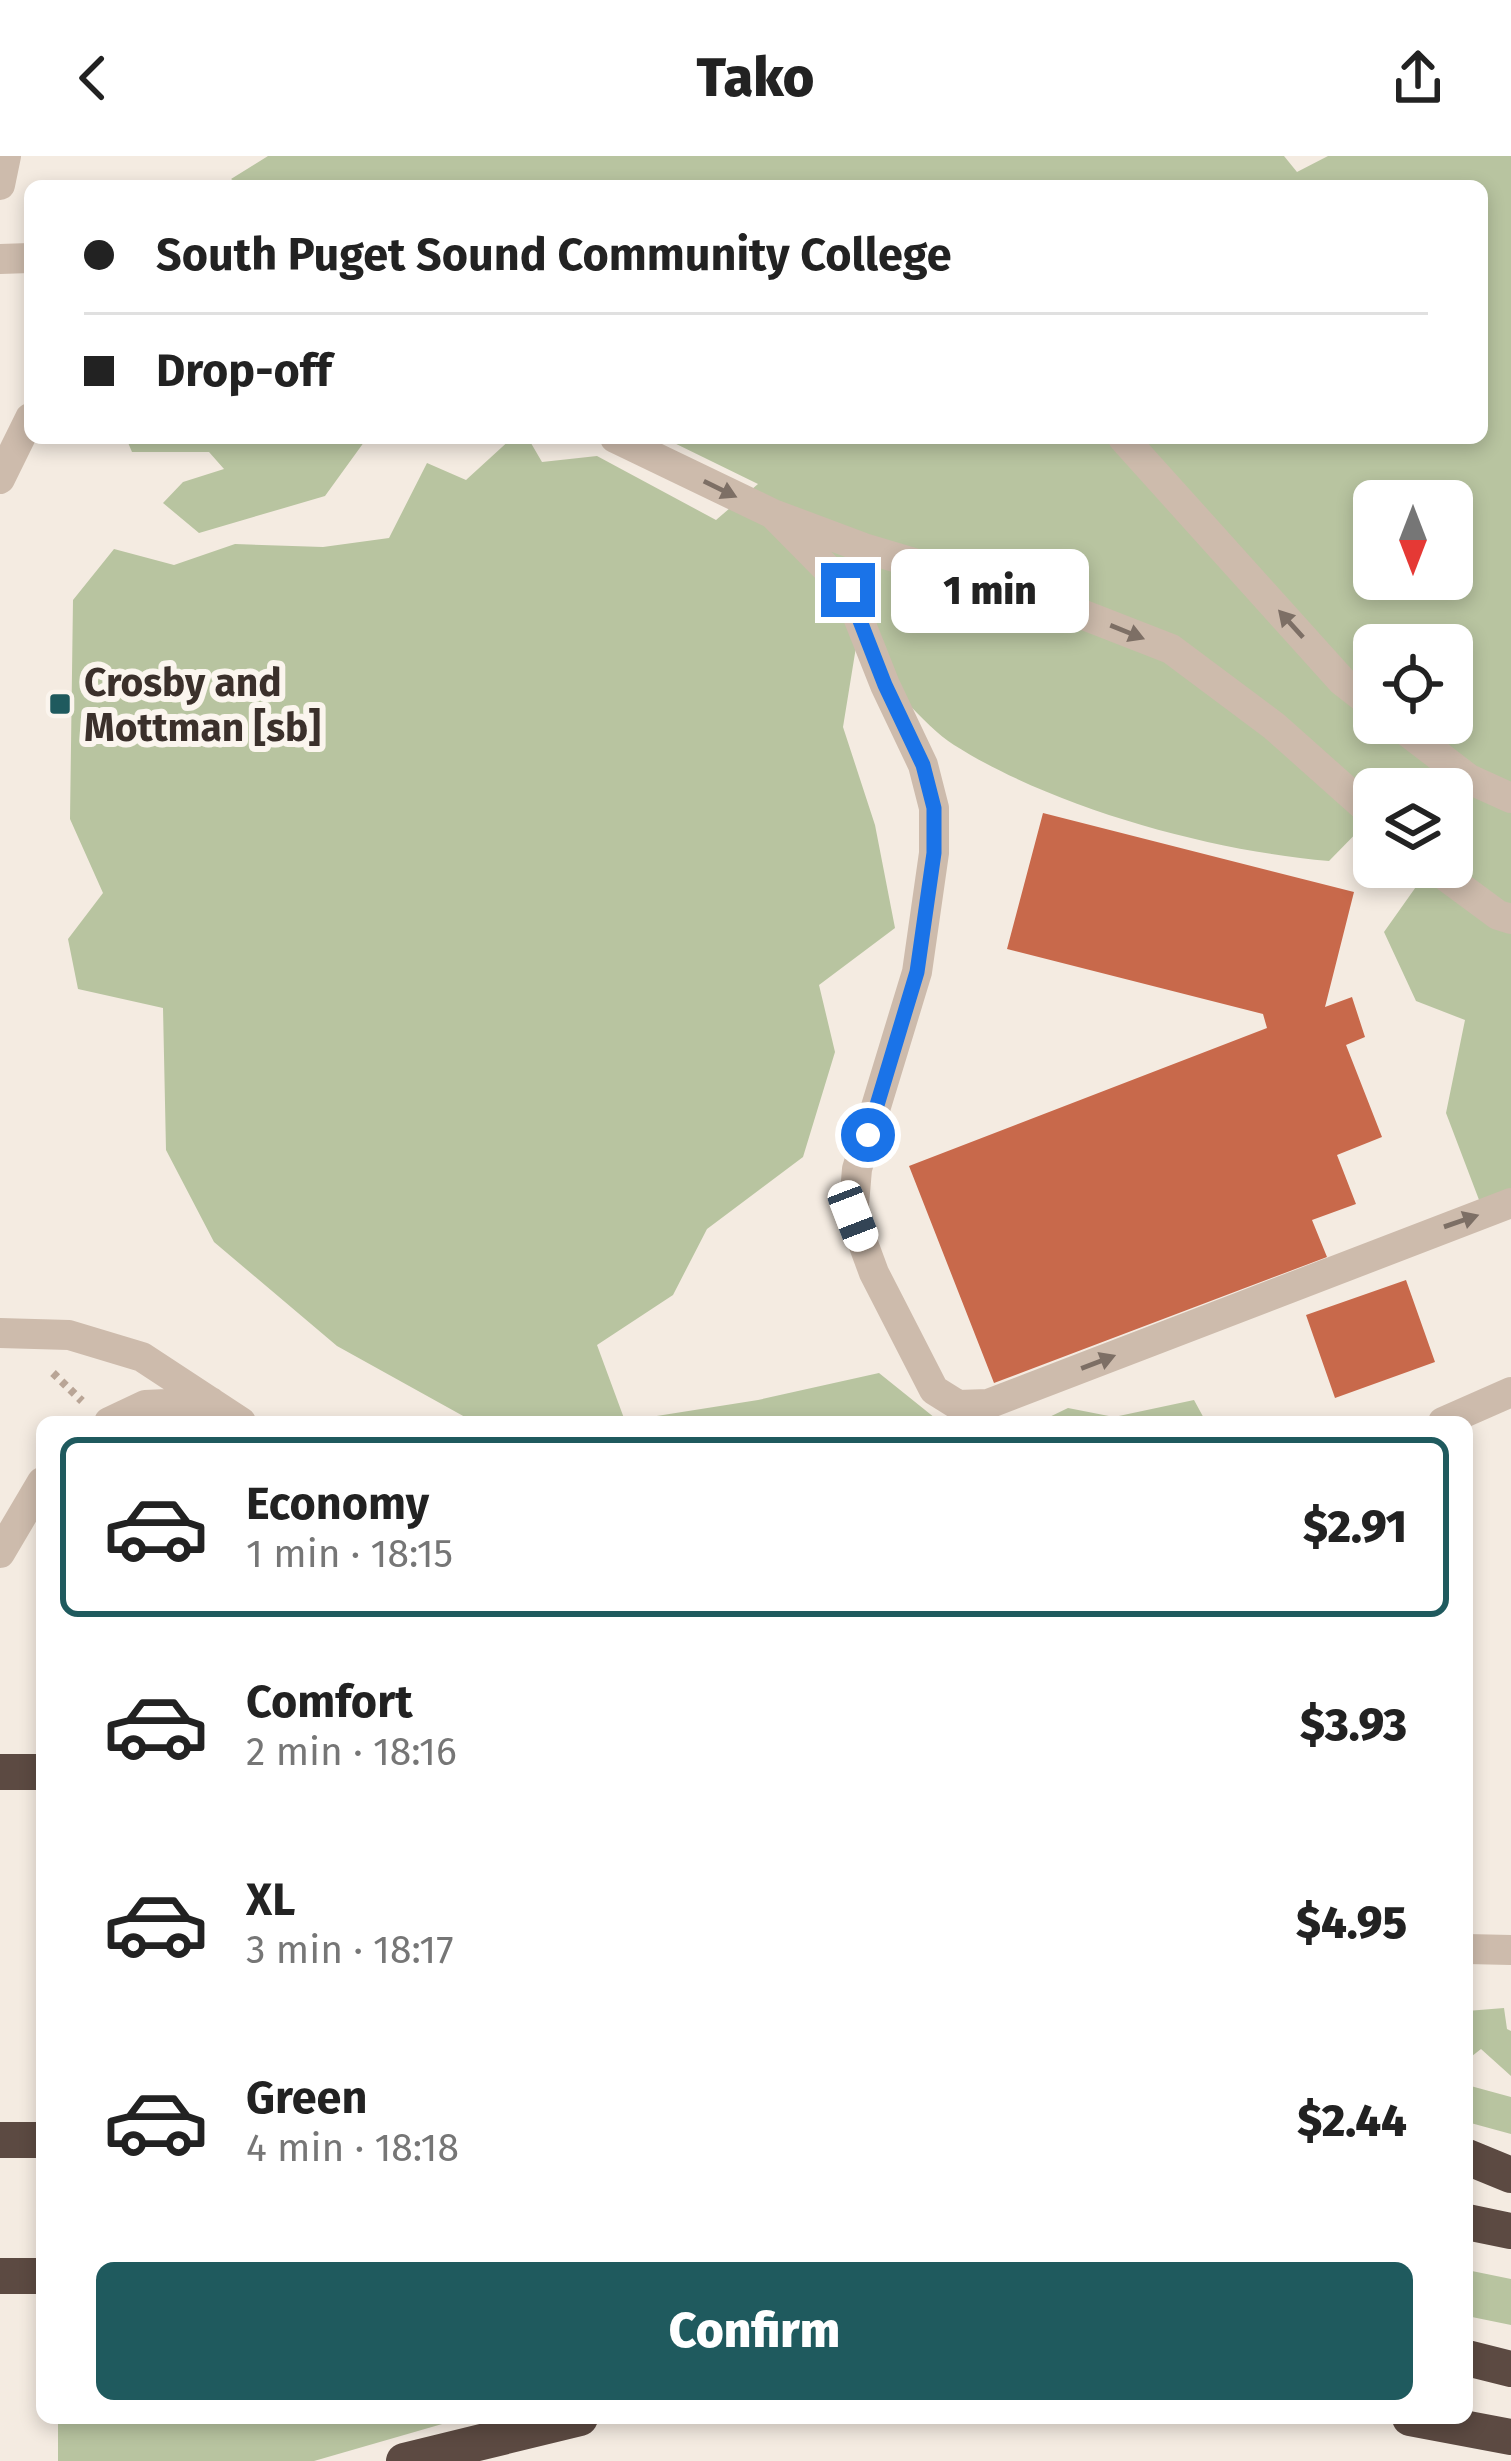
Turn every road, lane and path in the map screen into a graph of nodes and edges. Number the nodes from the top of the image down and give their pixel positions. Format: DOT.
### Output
graph roads {
  1 [pos="6,156"];
  2 [pos="0,185"];
  3 [pos="24,430"];
  4 [pos="627,444"];
  5 [pos="1128,444"];
  6 [pos="0,479"];
  7 [pos="773,514"];
  8 [pos="1353,690"];
  9 [pos="1423,744"];
  10 [pos="1353,796"];
  11 [pos="1511,798"];
  12 [pos="1461,888"];
  13 [pos="1511,919"];
  14 [pos="1511,1203"];
  15 [pos="0,1333"];
  16 [pos="53,1373"];
  17 [pos="1511,1392"];
  18 [pos="82,1401"];
  19 [pos="211,1402"];
  20 [pos="123,1416"];
  21 [pos="232,1416"];
  22 [pos="1457,1416"];
  23 [pos="36,1492"];
  24 [pos="0,1553"];
  25 [pos="0,1772"];
  26 [pos="36,1772"];
  27 [pos="1473,1949"];
  28 [pos="1511,1950"];
  29 [pos="0,2140"];
  30 [pos="36,2140"];
  31 [pos="1473,2159"];
  32 [pos="1511,2175"];
  33 [pos="1473,2223"];
  34 [pos="1511,2231"];
  35 [pos="0,2276"];
  36 [pos="36,2276"];
  37 [pos="1473,2360"];
  38 [pos="1511,2369"];
  39 [pos="555,2424"];
  40 [pos="1442,2424"];
  41 [pos="1511,2437"];
  42 [pos="404,2461"];
  1 -- 2 [label="street"];
  3 -- 6 [label="street"];
  4 -- 7 [label="street, one-way"];
  8 -- 5 [label="street, one-way"];
  7 -- 10 [label="street, one-way"];
  7 -- 14 [label="street, one-way"];
  9 -- 11 [label="street"];
  12 -- 13 [label="street"];
  15 -- 19 [label="street"];
  16 -- 18 [label="path"];
  17 -- 22 [label="street"];
  19 -- 20 [label="street"];
  19 -- 21 [label="street"];
  23 -- 24 [label="street"];
  25 -- 26 [label="highway"];
  27 -- 28 [label="street"];
  29 -- 30 [label="highway"];
  31 -- 32 [label="highway"];
  33 -- 34 [label="highway"];
  35 -- 36 [label="highway"];
  37 -- 38 [label="highway"];
  39 -- 42 [label="highway"];
  40 -- 41 [label="highway"];
}
